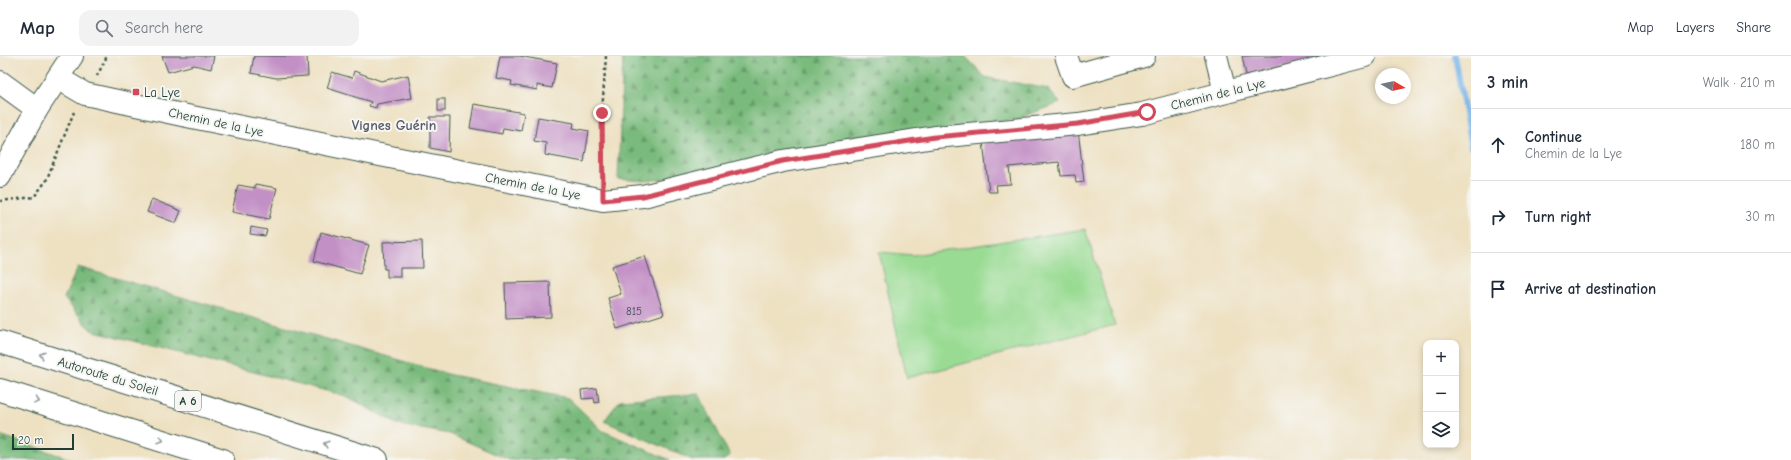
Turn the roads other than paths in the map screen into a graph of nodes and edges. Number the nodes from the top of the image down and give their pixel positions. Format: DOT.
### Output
graph roads {
  1 [pos="72,56"];
  2 [pos="1066,56"];
  3 [pos="1144,56"];
  4 [pos="1216,56"];
  5 [pos="1365,56"];
  6 [pos="58,78"];
  7 [pos="0,82"];
  8 [pos="1225,92"];
  9 [pos="37,109"];
  10 [pos="0,176"];
  11 [pos="0,342"];
  12 [pos="0,390"];
  13 [pos="223,460"];
  14 [pos="377,460"];
  1 -- 6 [label="main road"];
  2 -- 3 [label="main road"];
  4 -- 8 [label="main road"];
  5 -- 8 [label="main road, Chemin de la Lye"];
  6 -- 8 [label="main road, Chemin de la Lye"];
  6 -- 9 [label="main road"];
  7 -- 9 [label="main road"];
  9 -- 10 [label="main road"];
  14 -- 11 [label="main road, Autoroute du Soleil / A 6, one-way"];
  12 -- 13 [label="main road, one-way"];
}
